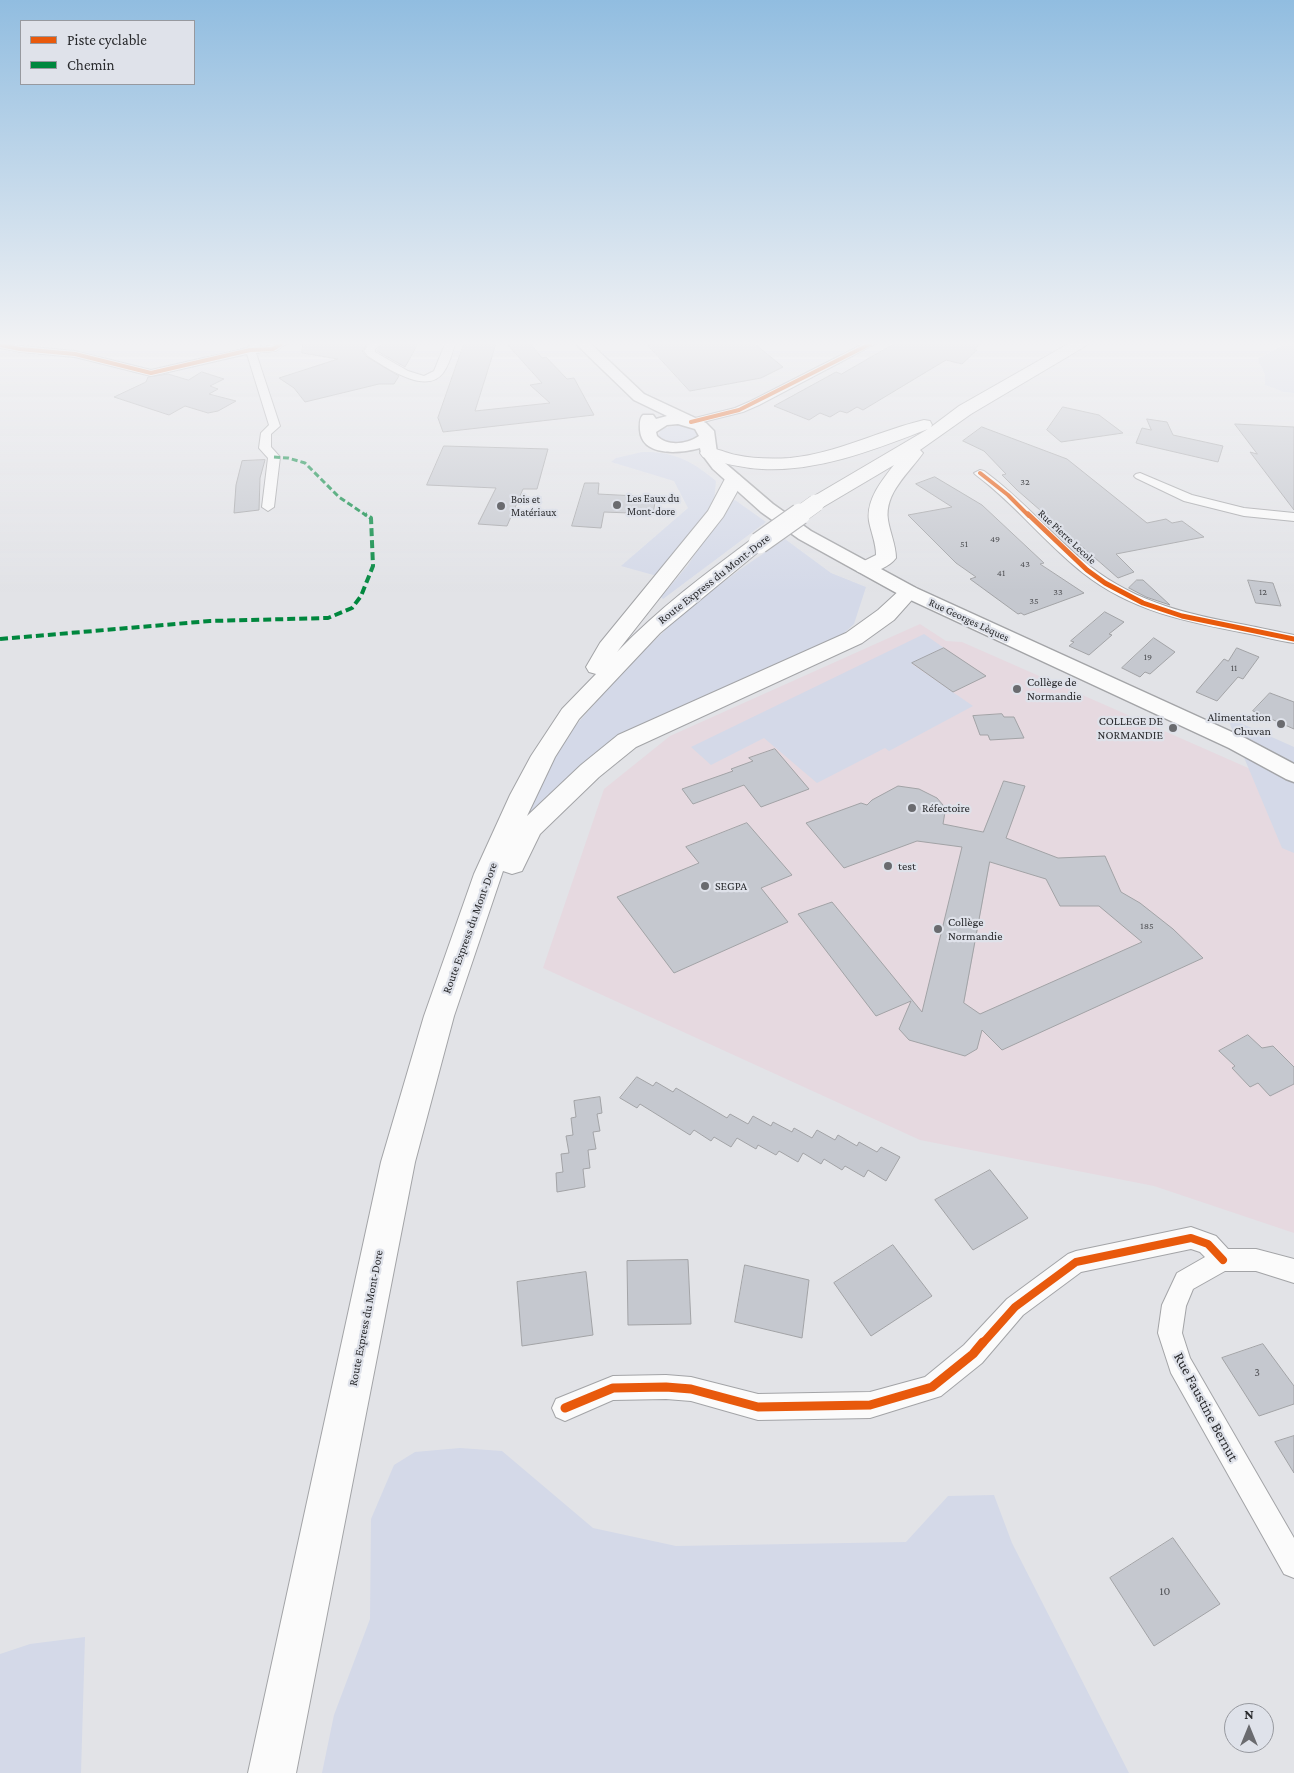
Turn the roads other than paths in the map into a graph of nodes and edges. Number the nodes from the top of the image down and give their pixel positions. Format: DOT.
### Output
graph roads {
  1 [pos="274,427"];
  2 [pos="649,427"];
  3 [pos="654,427"];
  4 [pos="700,427"];
  5 [pos="724,427"];
  6 [pos="919,427"];
  7 [pos="942,427"];
  8 [pos="649,430"];
  9 [pos="926,438"];
  10 [pos="679,448"];
  11 [pos="715,453"];
  12 [pos="980,473"];
  13 [pos="1140,476"];
  14 [pos="268,507"];
  15 [pos="1294,517"];
  16 [pos="865,568"];
  17 [pos="909,592"];
  18 [pos="1294,639"];
  19 [pos="570,714"];
  20 [pos="1237,743"];
  21 [pos="1294,765"];
  22 [pos="1294,774"];
  23 [pos="1222,1260"];
  24 [pos="1294,1271"];
  25 [pos="565,1408"];
  26 [pos="340,1450"];
  27 [pos="1294,1564"];
  28 [pos="272,1773"];
  1 -- 14 [label="street"];
  2 -- 8 [label="main road"];
  3 -- 8 [label="main road"];
  4 -- 11 [label="main road"];
  5 -- 11 [label="street"];
  6 -- 11 [label="main road"];
  7 -- 9 [label="main road, Route Express du Mont-Dore"];
  8 -- 10 [label="main road, Rue Georges Lèques"];
  9 -- 16 [label="main road"];
  9 -- 19 [label="main road, Route Express du Mont-Dore, bridge"];
  10 -- 11 [label="main road, Rue Georges Lèques"];
  10 -- 11 [label="main road"];
  11 -- 16 [label="main road, Rue Georges Lèques"];
  11 -- 19 [label="main road"];
  12 -- 18 [label="street, Rue Pierre Lecole"];
  13 -- 15 [label="street"];
  16 -- 17 [label="main road, Rue Georges Lèques"];
  17 -- 20 [label="main road, Rue Georges Lèques"];
  17 -- 26 [label="main road"];
  19 -- 26 [label="main road, Route Express du Mont-Dore"];
  20 -- 21 [label="main road, Rue Georges Lèques"];
  20 -- 22 [label="main road, Rue Georges Lèques"];
  23 -- 24 [label="street"];
  23 -- 25 [label="street"];
  23 -- 27 [label="street, Rue Faustine Bernut"];
  26 -- 28 [label="main road, Route Express du Mont-Dore"];
}
